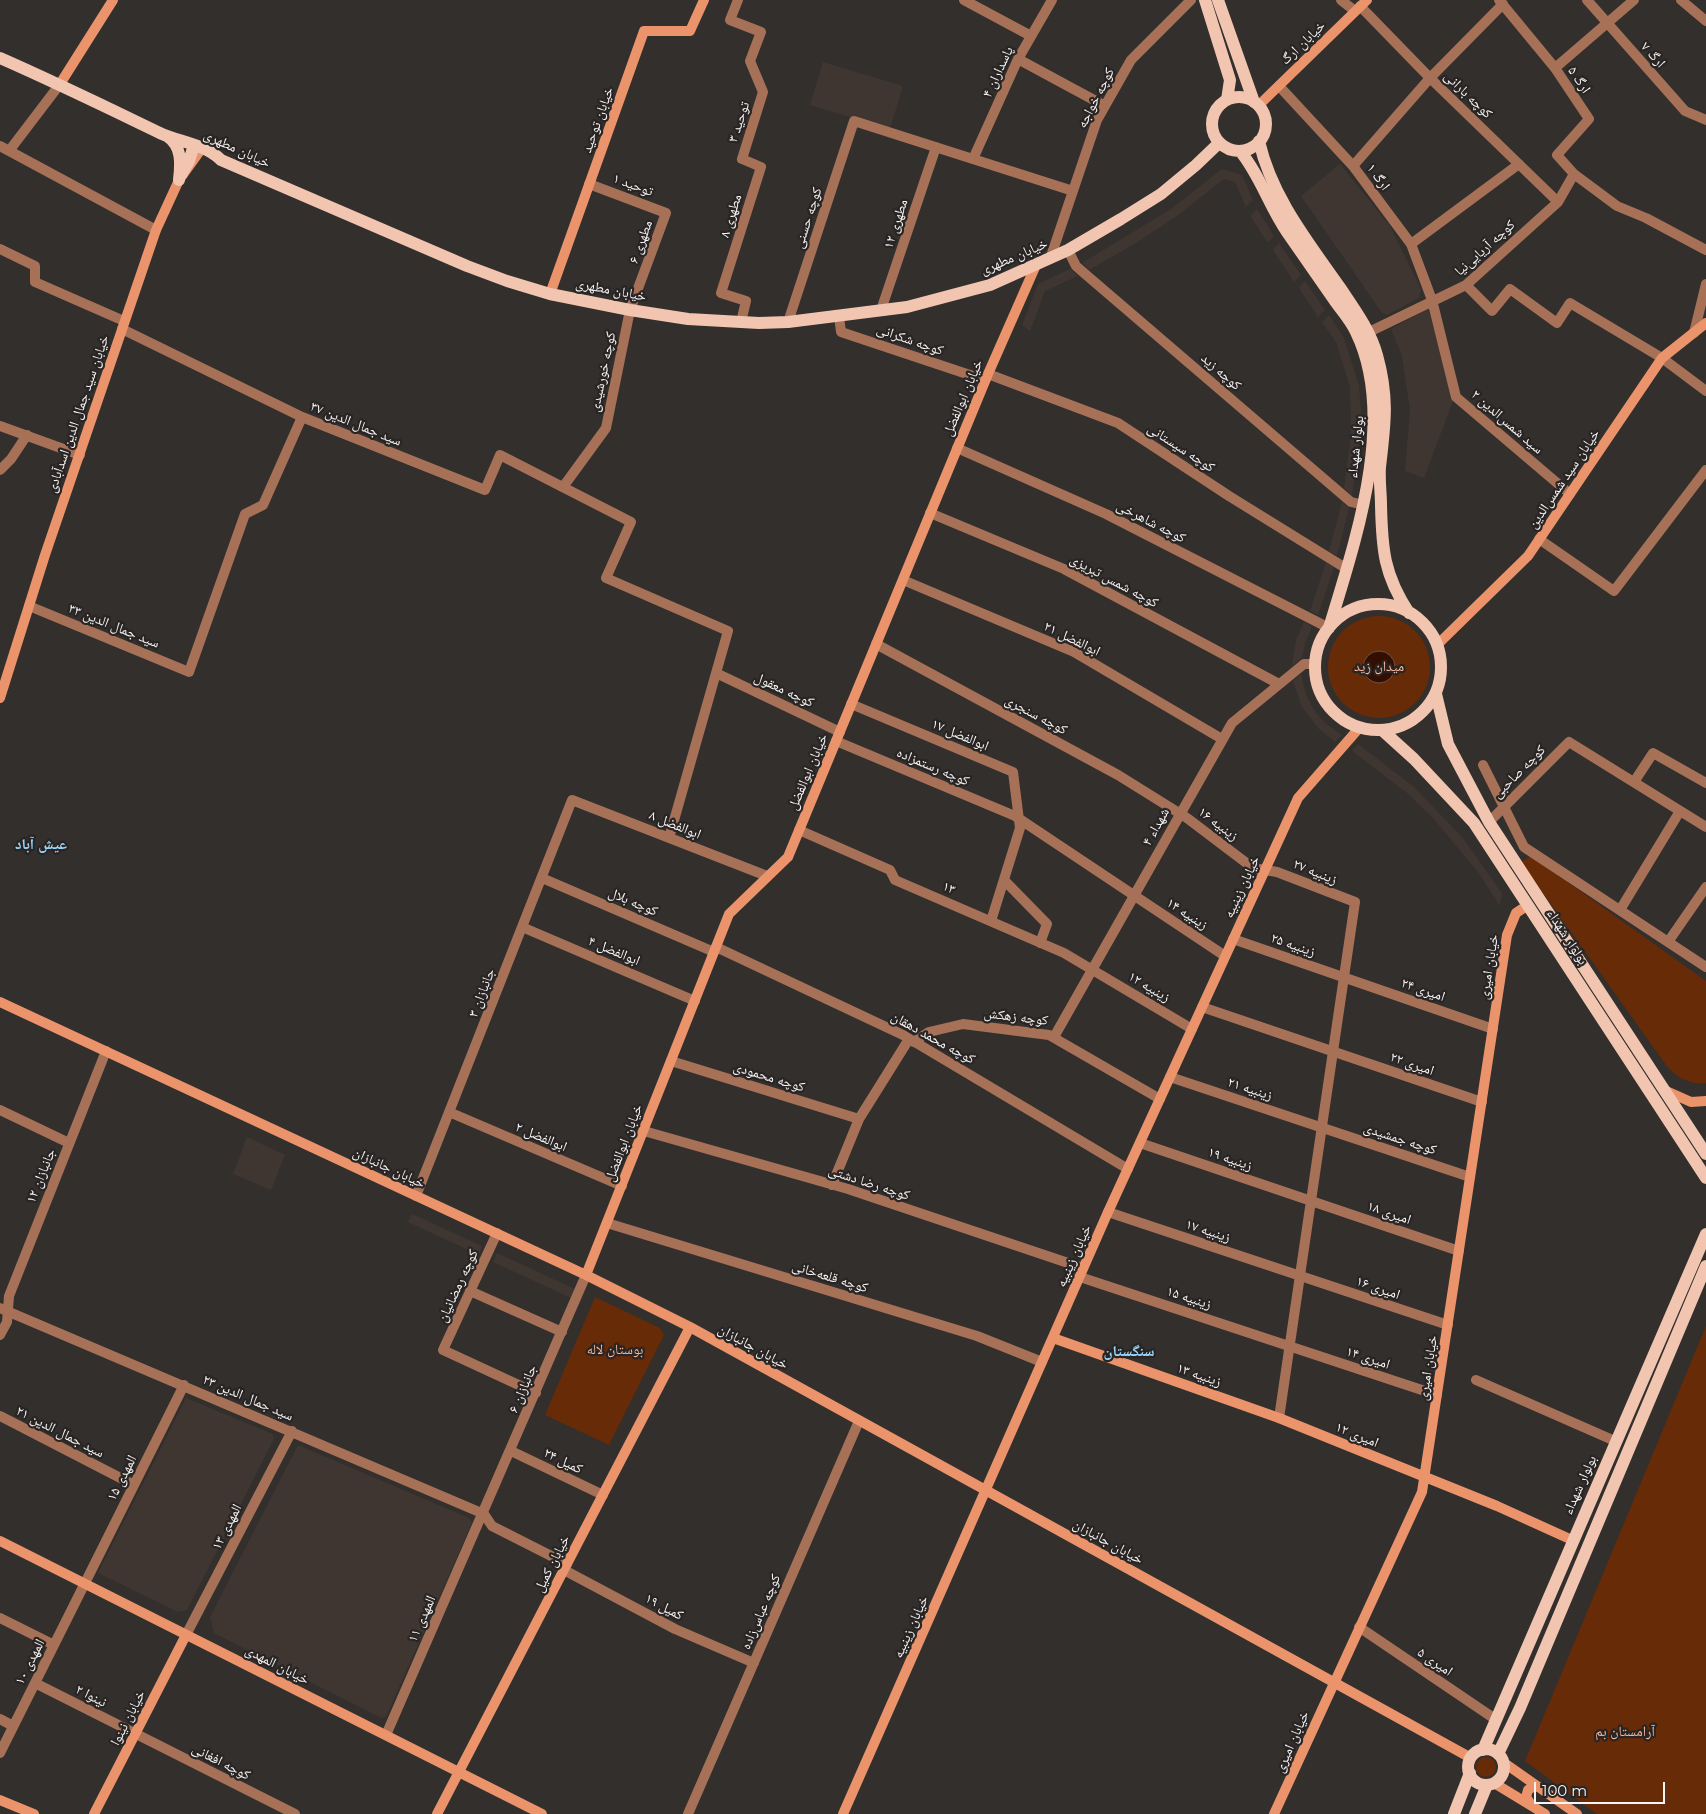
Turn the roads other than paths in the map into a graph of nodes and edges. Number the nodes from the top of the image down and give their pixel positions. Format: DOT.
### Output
graph roads {
  1 [pos="113,0"];
  2 [pos="704,0"];
  3 [pos="738,0"];
  4 [pos="964,0"];
  5 [pos="1052,0"];
  6 [pos="1191,0"];
  7 [pos="1204,0"];
  8 [pos="1218,0"];
  9 [pos="1342,0"];
  10 [pos="1587,0"];
  11 [pos="1634,0"];
  12 [pos="1681,0"];
  13 [pos="1501,2"];
  14 [pos="1361,6"];
  15 [pos="1706,21"];
  16 [pos="1606,24"];
  17 [pos="1031,36"];
  18 [pos="0,58"];
  19 [pos="1018,60"];
  20 [pos="1555,68"];
  21 [pos="1430,78"];
  22 [pos="60,84"];
  23 [pos="1279,86"];
  24 [pos="1227,100"];
  25 [pos="1256,104"];
  26 [pos="1105,106"];
  27 [pos="1706,120"];
  28 [pos="169,138"];
  29 [pos="1259,142"];
  30 [pos="1219,143"];
  31 [pos="936,147"];
  32 [pos="4,149"];
  33 [pos="197,149"];
  34 [pos="1240,151"];
  35 [pos="742,159"];
  36 [pos="973,159"];
  37 [pos="1519,164"];
  38 [pos="1353,166"];
  39 [pos="1574,174"];
  40 [pos="179,180"];
  41 [pos="589,184"];
  42 [pos="1073,191"];
  43 [pos="1558,202"];
  44 [pos="666,213"];
  45 [pos="156,230"];
  46 [pos="1411,244"];
  47 [pos="0,249"];
  48 [pos="1068,250"];
  49 [pos="1706,250"];
  50 [pos="1050,259"];
  51 [pos="1036,264"];
  52 [pos="1706,284"];
  53 [pos="1466,286"];
  54 [pos="550,294"];
  55 [pos="1432,300"];
  56 [pos="630,310"];
  57 [pos="882,310"];
  58 [pos="839,316"];
  59 [pos="741,322"];
  60 [pos="788,322"];
  61 [pos="1706,323"];
  62 [pos="123,325"];
  63 [pos="1369,332"];
  64 [pos="1694,333"];
  65 [pos="1662,358"];
  66 [pos="987,377"];
  67 [pos="1706,391"];
  68 [pos="302,417"];
  69 [pos="0,426"];
  70 [pos="27,436"];
  71 [pos="957,448"];
  72 [pos="80,455"];
  73 [pos="0,470"];
  74 [pos="1706,470"];
  75 [pos="563,487"];
  76 [pos="1570,494"];
  77 [pos="1364,505"];
  78 [pos="930,513"];
  79 [pos="1539,539"];
  80 [pos="1347,569"];
  81 [pos="903,580"];
  82 [pos="29,606"];
  83 [pos="1409,613"];
  84 [pos="1329,628"];
  85 [pos="876,644"];
  86 [pos="1437,645"];
  87 [pos="1316,664"];
  88 [pos="716,673"];
  89 [pos="1279,684"];
  90 [pos="1436,694"];
  91 [pos="0,698"];
  92 [pos="851,704"];
  93 [pos="1360,727"];
  94 [pos="1382,730"];
  95 [pos="838,736"];
  96 [pos="1222,739"];
  97 [pos="1483,765"];
  98 [pos="1634,782"];
  99 [pos="1706,784"];
  100 [pos="572,800"];
  101 [pos="1504,807"];
  102 [pos="1680,811"];
  103 [pos="1179,814"];
  104 [pos="1019,820"];
  105 [pos="1489,822"];
  106 [pos="1706,827"];
  107 [pos="799,830"];
  108 [pos="669,838"];
  109 [pos="1524,846"];
  110 [pos="1513,858"];
  111 [pos="1265,870"];
  112 [pos="767,876"];
  113 [pos="542,878"];
  114 [pos="1004,880"];
  115 [pos="1706,887"];
  116 [pos="1133,896"];
  117 [pos="1528,905"];
  118 [pos="1620,910"];
  119 [pos="990,921"];
  120 [pos="522,926"];
  121 [pos="1233,939"];
  122 [pos="1668,942"];
  123 [pos="1040,943"];
  124 [pos="715,950"];
  125 [pos="1225,956"];
  126 [pos="1706,967"];
  127 [pos="1092,970"];
  128 [pos="1344,977"];
  129 [pos="695,1001"];
  130 [pos="1598,1001"];
  131 [pos="0,1002"];
  132 [pos="1202,1007"];
  133 [pos="1192,1029"];
  134 [pos="1493,1029"];
  135 [pos="1054,1037"];
  136 [pos="912,1040"];
  137 [pos="106,1051"];
  138 [pos="1333,1052"];
  139 [pos="671,1061"];
  140 [pos="1170,1077"];
  141 [pos="1664,1090"];
  142 [pos="1160,1099"];
  143 [pos="1706,1101"];
  144 [pos="1482,1102"];
  145 [pos="0,1110"];
  146 [pos="449,1112"];
  147 [pos="860,1118"];
  148 [pos="1322,1127"];
  149 [pos="644,1130"];
  150 [pos="69,1143"];
  151 [pos="1140,1143"];
  152 [pos="1706,1154"];
  153 [pos="1128,1169"];
  154 [pos="1470,1177"];
  155 [pos="1706,1178"];
  156 [pos="832,1185"];
  157 [pos="622,1186"];
  158 [pos="416,1196"];
  159 [pos="1311,1201"];
  160 [pos="1108,1212"];
  161 [pos="607,1223"];
  162 [pos="497,1233"];
  163 [pos="1706,1234"];
  164 [pos="1459,1251"];
  165 [pos="1706,1266"];
  166 [pos="1082,1272"];
  167 [pos="586,1275"];
  168 [pos="1300,1276"];
  169 [pos="470,1291"];
  170 [pos="4,1310"];
  171 [pos="1448,1325"];
  172 [pos="690,1327"];
  173 [pos="562,1332"];
  174 [pos="0,1336"];
  175 [pos="1053,1338"];
  176 [pos="1290,1346"];
  177 [pos="1042,1362"];
  178 [pos="1476,1380"];
  179 [pos="184,1386"];
  180 [pos="536,1393"];
  181 [pos="1437,1395"];
  182 [pos="0,1416"];
  183 [pos="1279,1418"];
  184 [pos="859,1420"];
  185 [pos="292,1431"];
  186 [pos="1615,1441"];
  187 [pos="511,1451"];
  188 [pos="1425,1477"];
  189 [pos="134,1485"];
  190 [pos="986,1491"];
  191 [pos="603,1495"];
  192 [pos="484,1514"];
  193 [pos="1572,1540"];
  194 [pos="0,1541"];
  195 [pos="566,1567"];
  196 [pos="85,1584"];
  197 [pos="0,1618"];
  198 [pos="1359,1627"];
  199 [pos="186,1635"];
  200 [pos="54,1645"];
  201 [pos="754,1663"];
  202 [pos="1334,1682"];
  203 [pos="35,1683"];
  204 [pos="1503,1700"];
  205 [pos="1520,1708"];
  206 [pos="0,1719"];
  207 [pos="1495,1719"];
  208 [pos="13,1726"];
  209 [pos="135,1734"];
  210 [pos="386,1735"];
  211 [pos="1483,1750"];
  212 [pos="0,1753"];
  213 [pos="1471,1758"];
  214 [pos="1500,1758"];
  215 [pos="459,1772"];
  216 [pos="1470,1773"];
  217 [pos="1491,1784"];
  218 [pos="1541,1788"];
  219 [pos="0,1800"];
  220 [pos="1530,1803"];
  221 [pos="34,1814"];
  222 [pos="94,1814"];
  223 [pos="295,1814"];
  224 [pos="437,1814"];
  225 [pos="542,1814"];
  226 [pos="688,1814"];
  227 [pos="843,1814"];
  228 [pos="1274,1814"];
  229 [pos="1454,1814"];
  230 [pos="1475,1814"];
  231 [pos="1545,1814"];
  232 [pos="1576,1814"];
  1 -- 22 [label="street"];
  2 -- 41 [label="street, خیابان توحید"];
  3 -- 35 [label="street, توحید ۳"];
  4 -- 17 [label="street"];
  5 -- 17 [label="street, پاسداران ۴"];
  6 -- 26 [label="street, کوچه خواجه"];
  7 -- 24 [label="main road"];
  8 -- 25 [label="main road"];
  9 -- 14 [label="street, کوچه بارانی"];
  10 -- 16 [label="street, ارگ ۷"];
  11 -- 16 [label="street"];
  12 -- 15 [label="street"];
  13 -- 20 [label="street, ارگ ۵"];
  13 -- 21 [label="street"];
  14 -- 21 [label="street, کوچه بارانی"];
  14 -- 23 [label="street, خیابان ارگ"];
  16 -- 20 [label="street"];
  16 -- 27 [label="street, ارگ ۷"];
  17 -- 19 [label="street, پاسداران ۴"];
  18 -- 22 [label="main road, خیابان مطهری"];
  19 -- 26 [label="street"];
  19 -- 36 [label="street, پاسداران ۴"];
  20 -- 39 [label="street, ارگ ۵"];
  21 -- 37 [label="street, کوچه بارانی"];
  21 -- 38 [label="street"];
  22 -- 28 [label="main road, خیابان مطهری"];
  22 -- 32 [label="street"];
  23 -- 25 [label="street, خیابان ارگ"];
  23 -- 38 [label="street, ارگ ۱"];
  24 -- 25 [label="main road"];
  24 -- 30 [label="main road"];
  25 -- 29 [label="main road"];
  26 -- 42 [label="street, کوچه خواجه"];
  28 -- 33 [label="main road, خیابان مطهری"];
  28 -- 40 [label="main road"];
  29 -- 34 [label="main road"];
  29 -- 63 [label="main road, بولوار شهداء"];
  30 -- 34 [label="main road"];
  30 -- 48 [label="main road, خیابان مطهری"];
  31 -- 36 [label="street"];
  31 -- 57 [label="street, مطهری ۱۲"];
  31 -- 60 [label="street, کوچه حسنی"];
  32 -- 45 [label="street"];
  33 -- 40 [label="main road"];
  33 -- 54 [label="main road, خیابان مطهری"];
  34 -- 77 [label="main road, بولوار شهداء"];
  35 -- 59 [label="street, مطهری ۸"];
  36 -- 42 [label="street"];
  37 -- 43 [label="street, کوچه بارانی"];
  37 -- 46 [label="street"];
  38 -- 46 [label="street, ارگ ۱"];
  39 -- 43 [label="street, کوچه آریایی‌نیا"];
  39 -- 49 [label="street"];
  40 -- 45 [label="street, خیابان سید جمال الدین اسدآبادی"];
  41 -- 44 [label="street, توحید ۱"];
  41 -- 54 [label="street, خیابان توحید"];
  42 -- 50 [label="street, کوچه خواجه"];
  43 -- 53 [label="street, کوچه آریایی‌نیا"];
  44 -- 56 [label="street, مطهری ۶"];
  45 -- 62 [label="street, خیابان سید جمال الدین اسدآبادی"];
  46 -- 55 [label="street, ارگ ۱"];
  47 -- 62 [label="street, سید جمال الدین ۳۷"];
  48 -- 50 [label="main road, خیابان مطهری"];
  48 -- 77 [label="street, کوچه زید"];
  50 -- 51 [label="main road, خیابان مطهری"];
  51 -- 57 [label="main road, خیابان مطهری"];
  51 -- 66 [label="street, خیابان ابوالفضل"];
  52 -- 64 [label="street"];
  53 -- 55 [label="street, کوچه آریایی‌نیا"];
  53 -- 65 [label="street"];
  54 -- 56 [label="main road, خیابان مطهری"];
  55 -- 63 [label="street, کوچه آریایی‌نیا"];
  55 -- 76 [label="street, سید شمس‌الدین ۲"];
  56 -- 59 [label="main road, خیابان مطهری"];
  56 -- 75 [label="street, کوچه خورشیدی"];
  57 -- 58 [label="main road, خیابان مطهری"];
  58 -- 60 [label="main road, خیابان مطهری"];
  58 -- 66 [label="street, کوچه شکرانی"];
  59 -- 60 [label="main road, خیابان مطهری"];
  61 -- 64 [label="street, خیابان سید شمس‌الدین"];
  62 -- 68 [label="street, سید جمال الدین ۳۷"];
  62 -- 72 [label="street, خیابان سید جمال الدین اسدآبادی"];
  63 -- 83 [label="main road, بولوار شهداء"];
  64 -- 65 [label="street, خیابان سید شمس‌الدین"];
  65 -- 67 [label="street"];
  65 -- 76 [label="street, خیابان سید شمس‌الدین"];
  66 -- 71 [label="street, خیابان ابوالفضل"];
  66 -- 80 [label="street, کوچه سیستانی"];
  68 -- 75 [label="street, سید جمال الدین ۳۷"];
  68 -- 82 [label="street, سید جمال الدین ۳۳"];
  69 -- 70 [label="street"];
  70 -- 72 [label="street"];
  70 -- 73 [label="street"];
  71 -- 78 [label="street, خیابان ابوالفضل"];
  71 -- 84 [label="street, کوچه شاهرخی"];
  72 -- 82 [label="street, خیابان سید جمال الدین اسدآبادی"];
  74 -- 79 [label="street"];
  75 -- 88 [label="street"];
  76 -- 79 [label="street, خیابان سید شمس‌الدین"];
  77 -- 80 [label="main road, بولوار شهداء"];
  78 -- 81 [label="street, خیابان ابوالفضل"];
  78 -- 89 [label="street, کوچه شمس تبریزی"];
  79 -- 86 [label="street, خیابان سید شمس‌الدین"];
  80 -- 84 [label="main road, بولوار شهداء"];
  81 -- 85 [label="street, خیابان ابوالفضل"];
  81 -- 96 [label="street, ابوالفضل ۲۱"];
  82 -- 91 [label="street, خیابان سید جمال الدین اسدآبادی"];
  83 -- 84 [label="main road"];
  83 -- 86 [label="main road"];
  84 -- 87 [label="main road"];
  85 -- 92 [label="street, خیابان ابوالفضل"];
  85 -- 103 [label="street, کوچه سنجری"];
  86 -- 90 [label="main road"];
  87 -- 89 [label="street, شهداء ۴"];
  87 -- 93 [label="main road"];
  88 -- 95 [label="street, کوچه معقول"];
  88 -- 108 [label="street"];
  89 -- 96 [label="street, شهداء ۴"];
  90 -- 94 [label="main road"];
  90 -- 105 [label="main road, بولوار شهداء"];
  92 -- 95 [label="street, خیابان ابوالفضل"];
  92 -- 104 [label="street, ابوالفضل ۱۷"];
  93 -- 94 [label="main road"];
  93 -- 111 [label="street, خیابان زینبیه"];
  94 -- 117 [label="main road, بولوار شهداء"];
  95 -- 104 [label="street, کوچه رستمزاده"];
  95 -- 107 [label="street, خیابان ابوالفضل"];
  96 -- 103 [label="street, شهداء ۴"];
  97 -- 101 [label="street"];
  98 -- 99 [label="street"];
  98 -- 101 [label="street, کوچه صاحبی"];
  98 -- 102 [label="street"];
  100 -- 108 [label="street, ابوالفضل ۸"];
  100 -- 113 [label="street, جانبازان ۳"];
  101 -- 105 [label="street, کوچه صاحبی"];
  101 -- 109 [label="street"];
  102 -- 106 [label="street"];
  102 -- 118 [label="street"];
  103 -- 111 [label="street, زینبیه ۱۶"];
  103 -- 116 [label="street, شهداء ۴"];
  104 -- 114 [label="street"];
  104 -- 116 [label="street, کوچه رستمزاده"];
  105 -- 110 [label="main road, بولوار شهداء"];
  107 -- 112 [label="street, خیابان ابوالفضل"];
  107 -- 119 [label="street, ۱۳"];
  108 -- 112 [label="street, ابوالفضل ۸"];
  109 -- 110 [label="street"];
  109 -- 118 [label="street"];
  110 -- 130 [label="main road, بولوار شهداء"];
  111 -- 121 [label="street, خیابان زینبیه"];
  111 -- 128 [label="street, زینبیه ۲۷"];
  112 -- 124 [label="street, خیابان ابوالفضل"];
  113 -- 120 [label="street, جانبازان ۳"];
  113 -- 124 [label="street, کوچه بلال"];
  114 -- 119 [label="street"];
  114 -- 123 [label="street"];
  115 -- 122 [label="street"];
  116 -- 125 [label="street, زینبیه ۱۴"];
  116 -- 127 [label="street, شهداء ۴"];
  117 -- 130 [label="main road, بولوار شهداء"];
  117 -- 134 [label="street, خیابان امیری"];
  118 -- 122 [label="street"];
  119 -- 123 [label="street, ۱۳"];
  120 -- 129 [label="street, ابوالفضل ۴"];
  120 -- 146 [label="street, جانبازان ۳"];
  121 -- 125 [label="street, خیابان زینبیه"];
  121 -- 128 [label="street, زینبیه ۲۵"];
  122 -- 126 [label="street"];
  123 -- 127 [label="street, ۱۳"];
  124 -- 129 [label="street, خیابان ابوالفضل"];
  124 -- 136 [label="street, کوچه محمد دهقان"];
  125 -- 132 [label="street, خیابان زینبیه"];
  127 -- 133 [label="street, زینبیه ۱۲"];
  127 -- 135 [label="street, شهداء ۴"];
  128 -- 134 [label="street, امیری ۲۴"];
  128 -- 138 [label="street"];
  129 -- 139 [label="street, خیابان ابوالفضل"];
  130 -- 141 [label="main road, بولوار شهداء"];
  130 -- 155 [label="main road, بولوار شهداء"];
  131 -- 137 [label="street, خیابان جانبازان"];
  132 -- 133 [label="street, خیابان زینبیه"];
  132 -- 138 [label="street, امیری ۲۲"];
  133 -- 140 [label="street, خیابان زینبیه"];
  134 -- 144 [label="street, خیابان امیری"];
  135 -- 136 [label="street, کوچه زهکش"];
  135 -- 142 [label="street, کوچه زهکش"];
  136 -- 147 [label="street"];
  136 -- 153 [label="street, کوچه محمد دهقان"];
  137 -- 150 [label="street, جانبازان ۱۲"];
  137 -- 158 [label="street, خیابان جانبازان"];
  138 -- 144 [label="street, امیری ۲۲"];
  138 -- 148 [label="street"];
  139 -- 147 [label="street, کوچه محمودی"];
  139 -- 149 [label="street, خیابان ابوالفضل"];
  140 -- 142 [label="street, خیابان زینبیه"];
  140 -- 148 [label="street, زینبیه ۲۱"];
  141 -- 143 [label="street"];
  141 -- 152 [label="main road, بولوار شهداء"];
  142 -- 151 [label="street, خیابان زینبیه"];
  144 -- 154 [label="street, خیابان امیری"];
  145 -- 150 [label="street"];
  146 -- 157 [label="street, ابوالفضل ۲"];
  146 -- 158 [label="street, جانبازان ۳"];
  147 -- 156 [label="street"];
  148 -- 154 [label="street, کوچه جمشیدی"];
  148 -- 159 [label="street"];
  149 -- 156 [label="street, کوچه رضا دشتی"];
  149 -- 157 [label="street, خیابان ابوالفضل"];
  150 -- 170 [label="street, جانبازان ۱۲"];
  151 -- 153 [label="street, خیابان زینبیه"];
  151 -- 159 [label="street, زینبیه ۱۹"];
  153 -- 160 [label="street, خیابان زینبیه"];
  154 -- 164 [label="street, خیابان امیری"];
  156 -- 166 [label="street, کوچه رضا دشتی"];
  157 -- 161 [label="street, خیابان ابوالفضل"];
  158 -- 162 [label="street, خیابان جانبازان"];
  159 -- 164 [label="street, امیری ۱۸"];
  159 -- 168 [label="street"];
  160 -- 166 [label="street, خیابان زینبیه"];
  160 -- 168 [label="street, زینبیه ۱۷"];
  161 -- 167 [label="street, خیابان ابوالفضل"];
  161 -- 177 [label="street, کوچه قلعه‌خانی"];
  162 -- 167 [label="street, خیابان جانبازان"];
  162 -- 169 [label="street, کوچه رمضانیان"];
  163 -- 186 [label="main road, بولوار شهداء"];
  164 -- 171 [label="street, خیابان امیری"];
  165 -- 205 [label="main road"];
  166 -- 175 [label="street, خیابان زینبیه"];
  166 -- 176 [label="street, زینبیه ۱۵"];
  167 -- 172 [label="street, خیابان جانبازان"];
  167 -- 173 [label="street, جانبازان ۶"];
  168 -- 171 [label="street, امیری ۱۶"];
  168 -- 176 [label="street"];
  169 -- 173 [label="street"];
  169 -- 180 [label="street, کوچه رمضانیان"];
  170 -- 174 [label="street, جانبازان ۱۲"];
  170 -- 179 [label="street, سید جمال الدین ۲۳"];
  171 -- 181 [label="street, خیابان امیری"];
  172 -- 184 [label="street, خیابان جانبازان"];
  172 -- 191 [label="street, خیابان کمیل"];
  173 -- 180 [label="street, جانبازان ۶"];
  175 -- 177 [label="street, خیابان زینبیه"];
  175 -- 183 [label="street, زینبیه ۱۳"];
  176 -- 181 [label="street, امیری ۱۴"];
  176 -- 183 [label="street"];
  177 -- 190 [label="street, خیابان زینبیه"];
  178 -- 186 [label="street"];
  179 -- 185 [label="street, سید جمال الدین ۲۳"];
  179 -- 189 [label="street, المهدی ۱۵"];
  180 -- 187 [label="street, جانبازان ۶"];
  181 -- 188 [label="street, خیابان امیری"];
  182 -- 189 [label="street, سید جمال الدین ۲۱"];
  183 -- 188 [label="street, امیری ۱۲"];
  184 -- 190 [label="street, خیابان جانبازان"];
  184 -- 201 [label="street, کوچه عباس‌زاده"];
  185 -- 192 [label="street, سید جمال الدین ۲۳"];
  185 -- 199 [label="street, المهدی ۱۳"];
  186 -- 193 [label="main road, بولوار شهداء"];
  187 -- 191 [label="street, کمیل ۲۴"];
  187 -- 192 [label="street, جانبازان ۶"];
  188 -- 193 [label="street, امیری ۱۲"];
  188 -- 198 [label="street, خیابان امیری"];
  189 -- 196 [label="street, المهدی ۱۵"];
  190 -- 202 [label="street, خیابان جانبازان"];
  190 -- 227 [label="street, خیابان زینبیه"];
  191 -- 195 [label="street, خیابان کمیل"];
  192 -- 195 [label="street, کمیل ۱۹"];
  192 -- 210 [label="street, المهدی ۱۱"];
  193 -- 204 [label="main road, بولوار شهداء"];
  194 -- 196 [label="street, خیابان المهدی"];
  195 -- 201 [label="street, کمیل ۱۹"];
  195 -- 215 [label="street, خیابان کمیل"];
  196 -- 199 [label="street, خیابان المهدی"];
  196 -- 200 [label="street, المهدی ۱۰"];
  197 -- 200 [label="street"];
  198 -- 202 [label="street, خیابان امیری"];
  198 -- 207 [label="street, امیری ۵"];
  199 -- 209 [label="street, خیابان نینوا"];
  199 -- 210 [label="street, خیابان المهدی"];
  200 -- 203 [label="street, المهدی ۱۰"];
  201 -- 226 [label="street, کوچه عباس‌زاده"];
  202 -- 213 [label="street, خیابان جانبازان"];
  202 -- 228 [label="street, خیابان امیری"];
  203 -- 208 [label="street, المهدی ۱۰"];
  203 -- 209 [label="street, نینوا ۲"];
  204 -- 205 [label="main road"];
  204 -- 207 [label="main road, بولوار شهداء"];
  205 -- 214 [label="main road"];
  206 -- 208 [label="street"];
  207 -- 211 [label="main road, بولوار شهداء"];
  208 -- 212 [label="street, المهدی ۱۰"];
  209 -- 222 [label="street, خیابان نینوا"];
  209 -- 223 [label="street, کوچه افغانی"];
  210 -- 215 [label="street, خیابان المهدی"];
  211 -- 213 [label="main road"];
  211 -- 214 [label="main road"];
  213 -- 216 [label="main road"];
  214 -- 217 [label="main road"];
  214 -- 218 [label="street"];
  215 -- 224 [label="street, خیابان کمیل"];
  215 -- 225 [label="street, خیابان المهدی"];
  216 -- 217 [label="main road"];
  216 -- 229 [label="main road"];
  217 -- 220 [label="street"];
  217 -- 230 [label="main road"];
  218 -- 220 [label="street"];
  218 -- 232 [label="street"];
  219 -- 221 [label="street"];
  220 -- 231 [label="street"];
}
